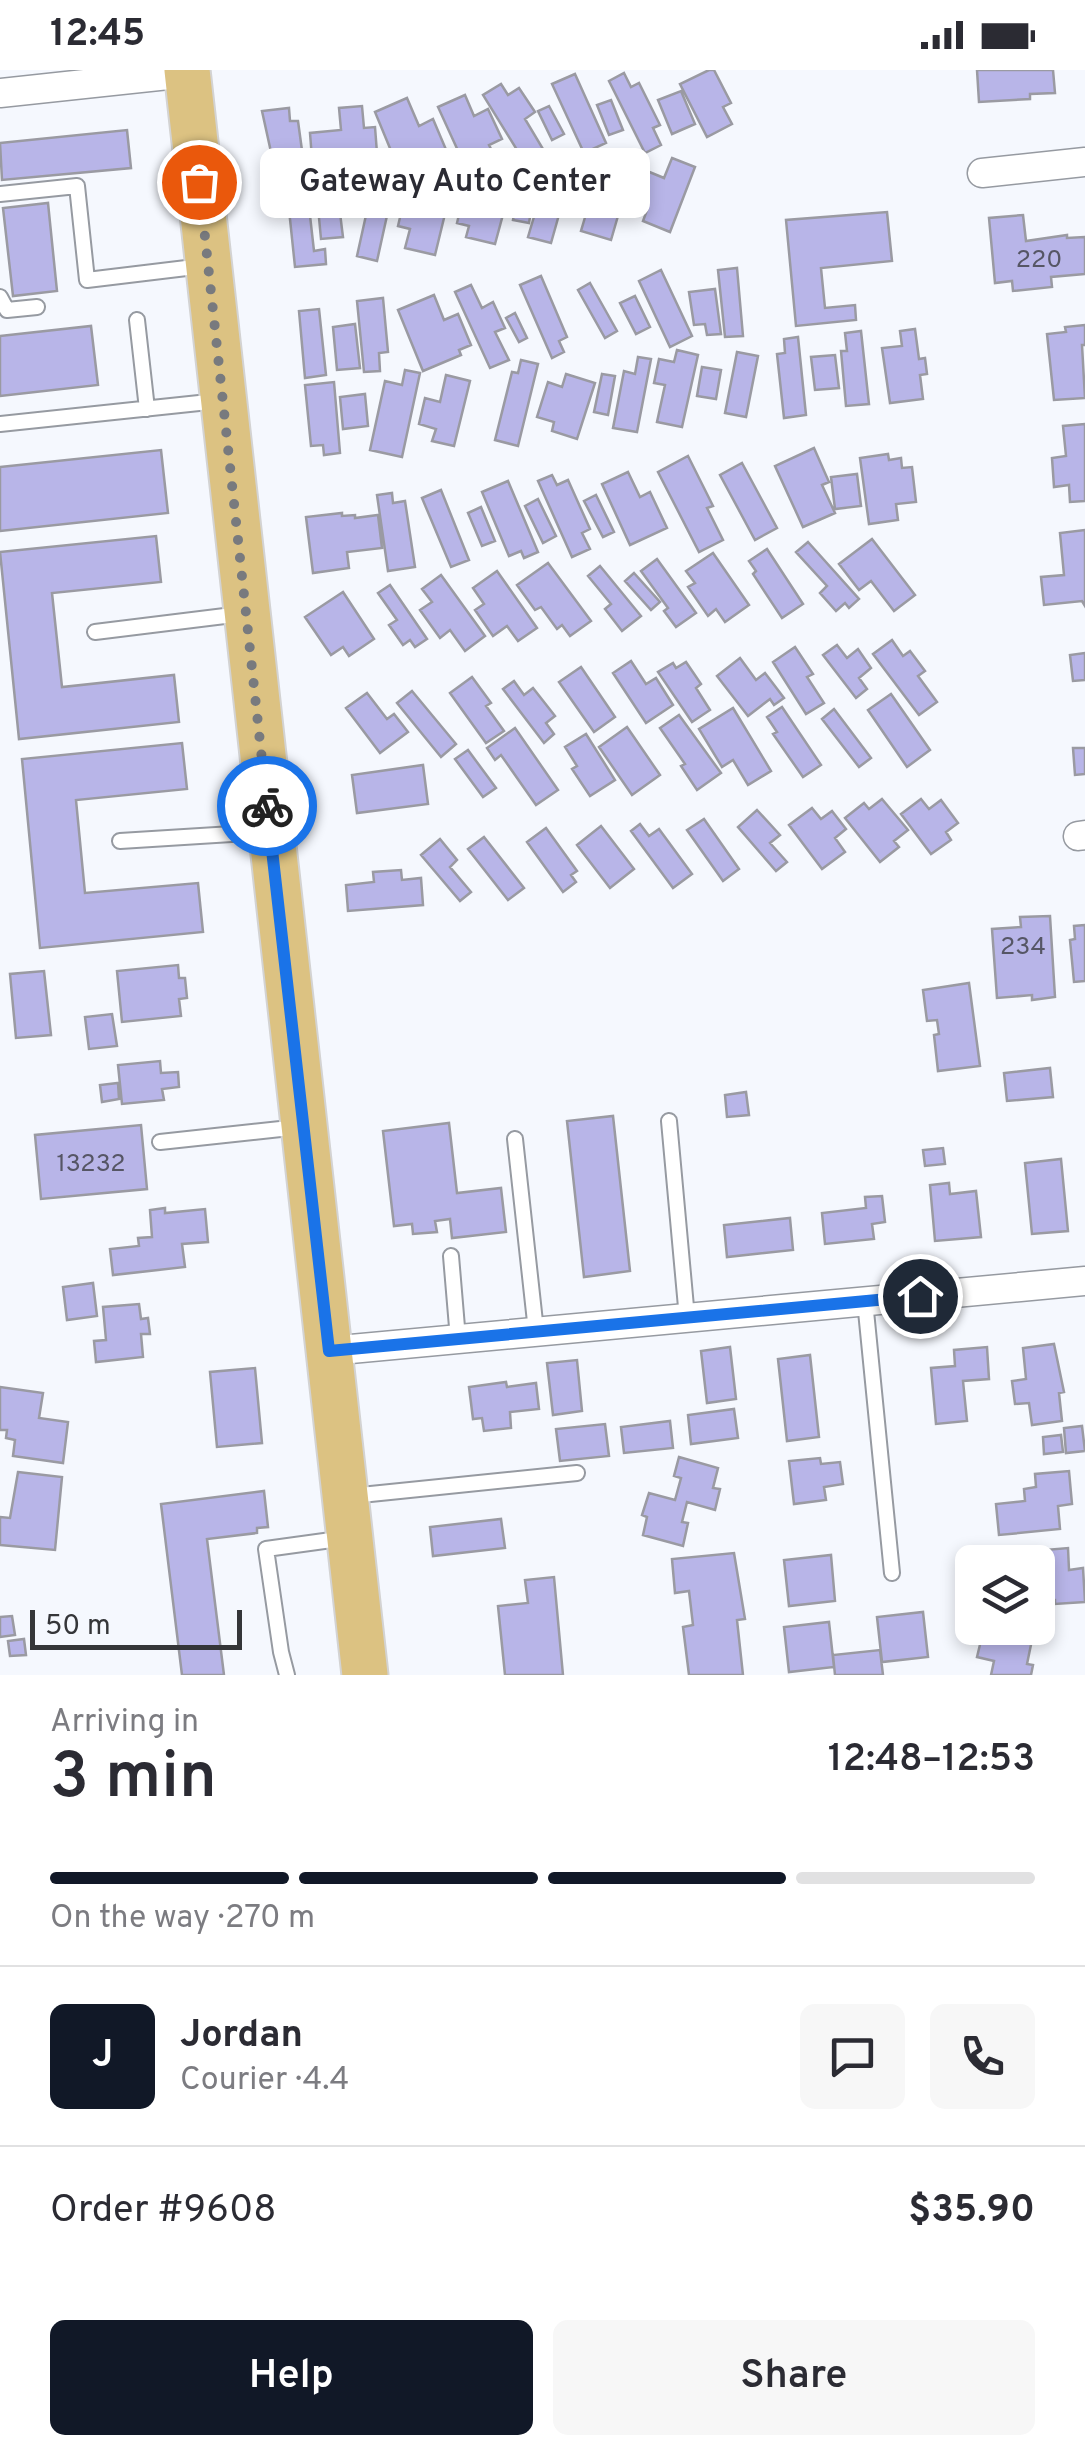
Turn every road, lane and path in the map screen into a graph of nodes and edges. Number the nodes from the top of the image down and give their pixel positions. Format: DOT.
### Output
graph roads {
  1 [pos="187,71"];
  2 [pos="105,76"];
  3 [pos="0,94"];
  4 [pos="1085,162"];
  5 [pos="982,173"];
  6 [pos="0,194"];
  7 [pos="208,265"];
  8 [pos="0,297"];
  9 [pos="37,308"];
  10 [pos="137,320"];
  11 [pos="224,401"];
  12 [pos="146,409"];
  13 [pos="0,424"];
  14 [pos="247,614"];
  15 [pos="96,632"];
  16 [pos="270,832"];
  17 [pos="120,841"];
  18 [pos="669,1121"];
  19 [pos="304,1127"];
  20 [pos="515,1139"];
  21 [pos="160,1142"];
  22 [pos="450,1256"];
  23 [pos="1085,1281"];
  24 [pos="865,1301"];
  25 [pos="687,1318"];
  26 [pos="536,1331"];
  27 [pos="458,1339"];
  28 [pos="329,1351"];
  29 [pos="577,1474"];
  30 [pos="348,1517"];
  31 [pos="892,1573"];
  32 [pos="287,1675"];
  33 [pos="364,1675"];
  1 -- 2 [label="street"];
  1 -- 7 [label="main road"];
  2 -- 3 [label="street"];
  4 -- 5 [label="street"];
  6 -- 7 [label="lane"];
  7 -- 11 [label="main road"];
  8 -- 9 [label="lane"];
  10 -- 12 [label="lane"];
  11 -- 12 [label="lane"];
  11 -- 14 [label="main road"];
  12 -- 13 [label="lane"];
  14 -- 15 [label="lane"];
  14 -- 16 [label="main road"];
  16 -- 17 [label="lane"];
  16 -- 19 [label="main road"];
  18 -- 25 [label="lane"];
  19 -- 21 [label="lane"];
  19 -- 28 [label="main road"];
  20 -- 26 [label="lane"];
  22 -- 27 [label="lane"];
  23 -- 24 [label="street"];
  24 -- 25 [label="street"];
  24 -- 31 [label="lane"];
  25 -- 26 [label="street"];
  26 -- 27 [label="street"];
  27 -- 28 [label="street"];
  28 -- 30 [label="main road"];
  29 -- 30 [label="lane"];
  30 -- 32 [label="lane"];
  30 -- 33 [label="main road"];
}
